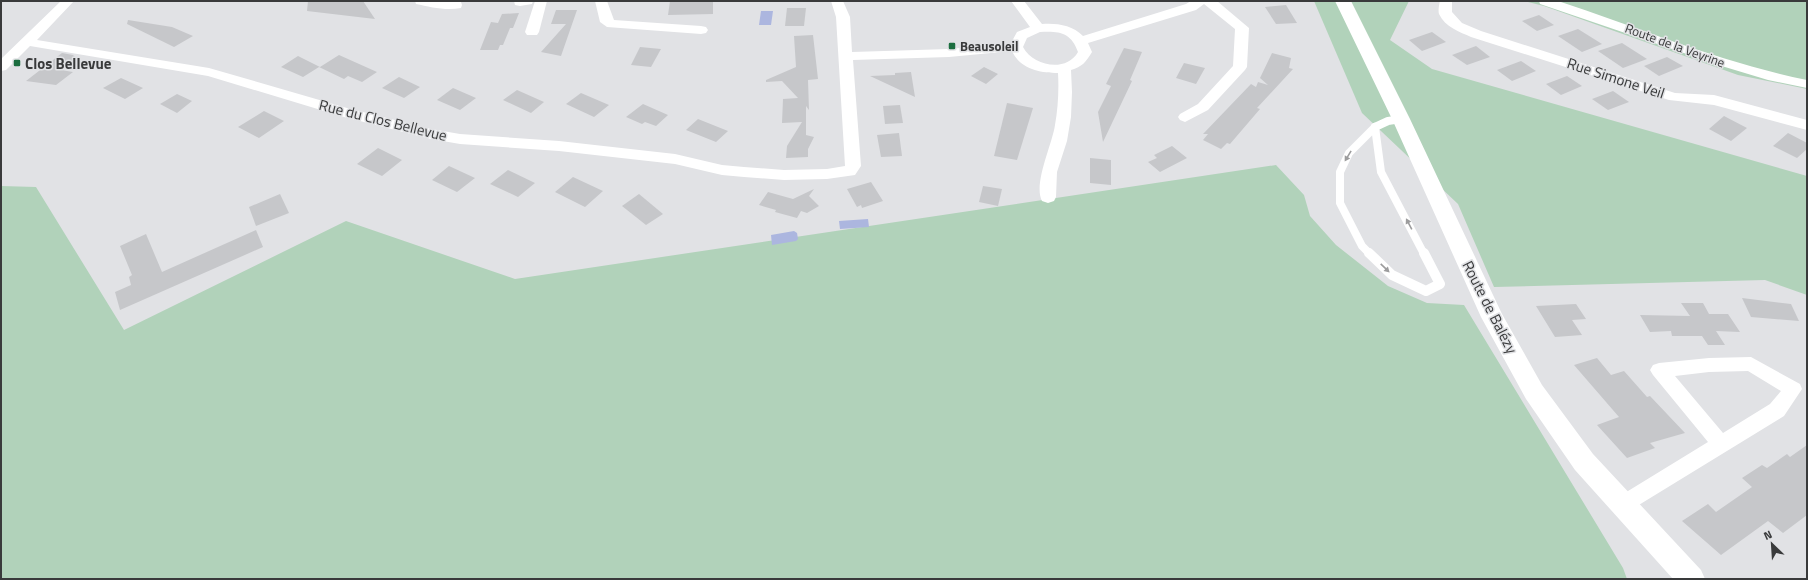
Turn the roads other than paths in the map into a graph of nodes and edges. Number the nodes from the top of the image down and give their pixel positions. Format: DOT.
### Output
graph roads {
  1 [pos="68,1"];
  2 [pos="421,1"];
  3 [pos="542,1"];
  4 [pos="601,1"];
  5 [pos="837,1"];
  6 [pos="1017,1"];
  7 [pos="1200,1"];
  8 [pos="1208,1"];
  9 [pos="1343,1"];
  10 [pos="1446,1"];
  11 [pos="1545,1"];
  12 [pos="456,5"];
  13 [pos="1038,28"];
  14 [pos="702,30"];
  15 [pos="532,32"];
  16 [pos="1082,41"];
  17 [pos="27,42"];
  18 [pos="1016,47"];
  19 [pos="846,56"];
  20 [pos="1,67"];
  21 [pos="1064,68"];
  22 [pos="1807,84"];
  23 [pos="1185,117"];
  24 [pos="1401,119"];
  25 [pos="1807,125"];
  26 [pos="1375,128"];
  27 [pos="1048,197"];
  28 [pos="1722,444"];
  29 [pos="1622,505"];
  30 [pos="1691,579"];
  1 -- 17 [label="street"];
  2 -- 12 [label="street"];
  3 -- 15 [label="street"];
  4 -- 14 [label="street"];
  5 -- 19 [label="street"];
  6 -- 13 [label="street"];
  7 -- 16 [label="street"];
  8 -- 23 [label="street"];
  9 -- 24 [label="main road, Route de Balézy"];
  10 -- 25 [label="street, Rue Simone Veil"];
  11 -- 22 [label="street, Route de la Veyrine"];
  13 -- 16 [label="street"];
  13 -- 18 [label="street"];
  16 -- 21 [label="street"];
  17 -- 19 [label="street, Rue du Clos Bellevue"];
  17 -- 20 [label="street"];
  18 -- 19 [label="street"];
  18 -- 21 [label="street"];
  21 -- 27 [label="street"];
  24 -- 26 [label="lane"];
  24 -- 29 [label="main road, Route de Balézy"];
  26 -- 26 [label="lane, one-way"];
  28 -- 28 [label="street"];
  28 -- 29 [label="street"];
  29 -- 30 [label="main road, Route de Balézy"];
}
